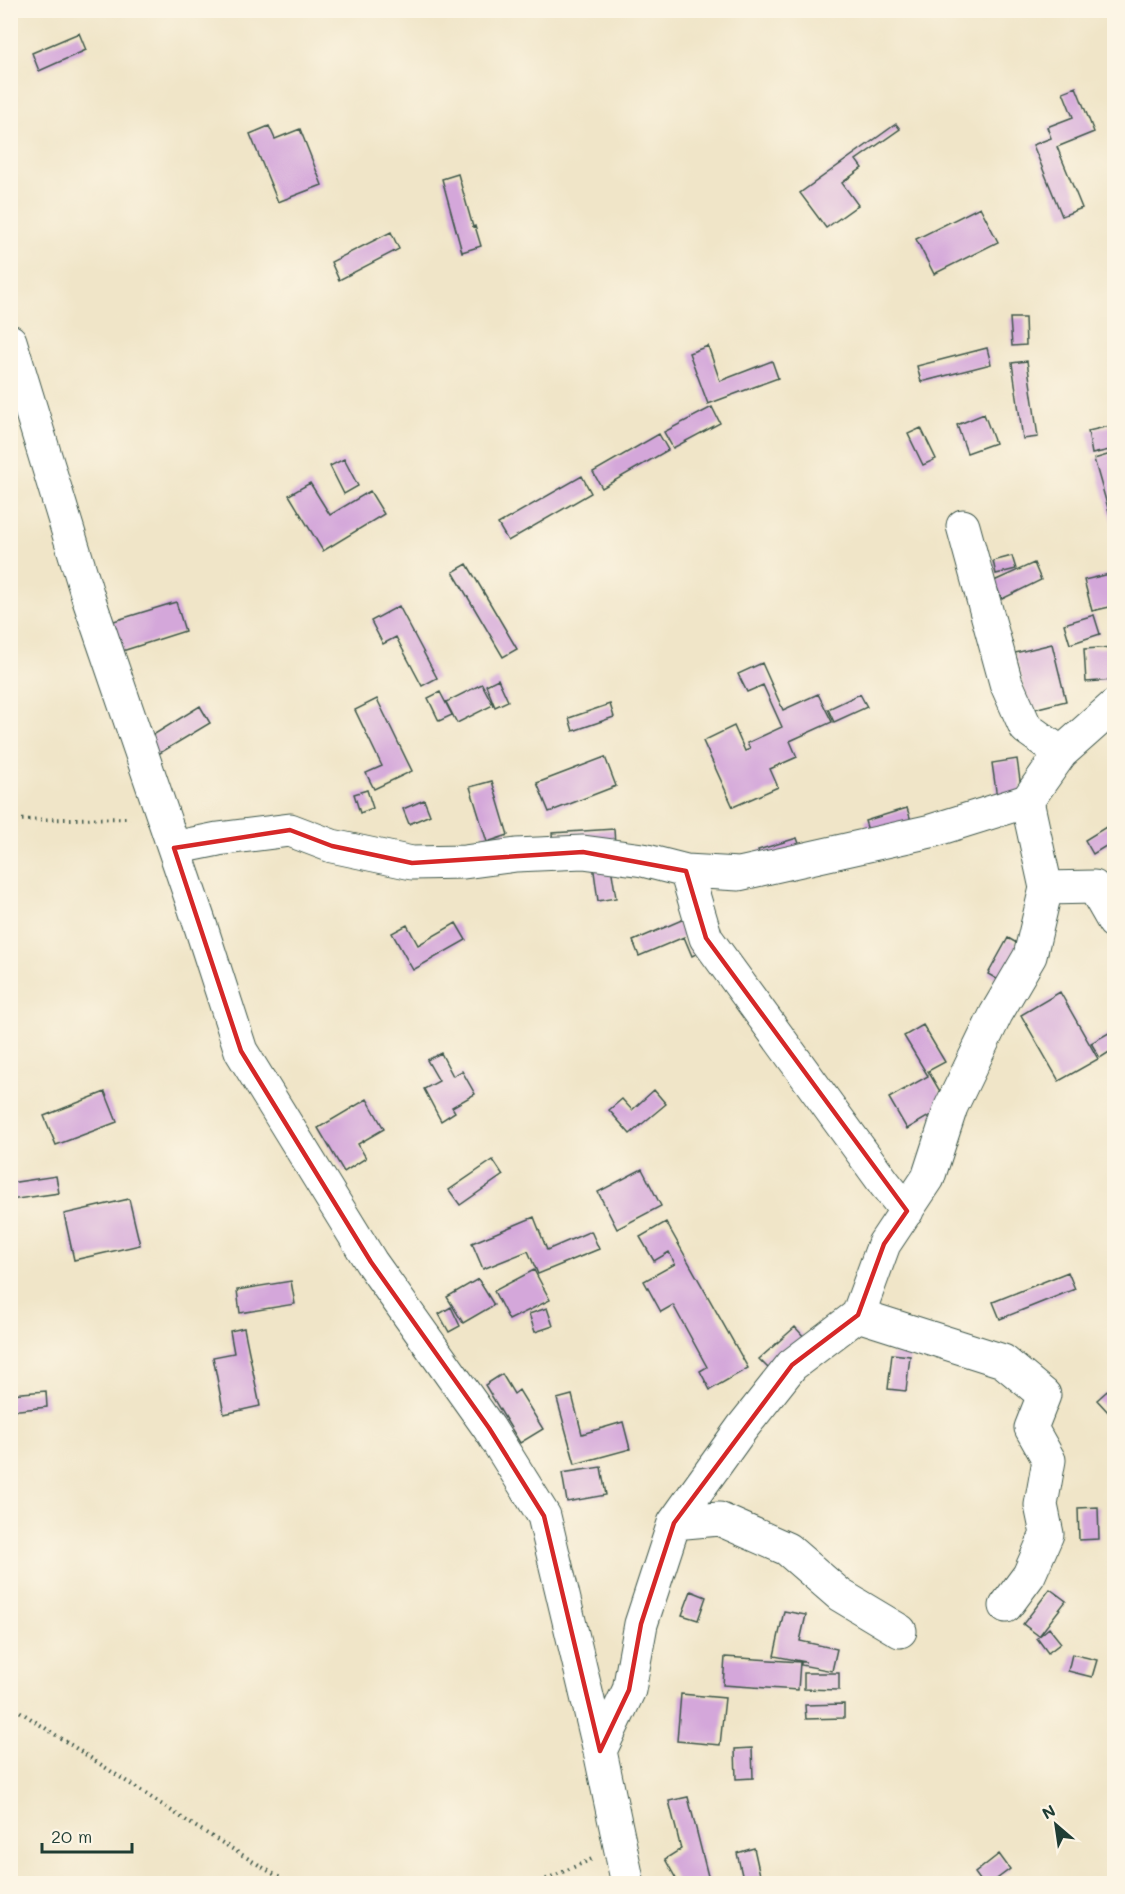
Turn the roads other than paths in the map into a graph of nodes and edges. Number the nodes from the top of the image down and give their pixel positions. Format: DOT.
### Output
graph roads {
  1 [pos="10,341"];
  2 [pos="963,526"];
  3 [pos="1114,706"];
  4 [pos="1061,753"];
  5 [pos="1027,801"];
  6 [pos="174,848"];
  7 [pos="686,871"];
  8 [pos="1046,888"];
  9 [pos="1114,922"];
  10 [pos="907,1210"];
  11 [pos="858,1315"];
  12 [pos="674,1522"];
  13 [pos="1006,1606"];
  14 [pos="900,1631"];
  15 [pos="600,1751"];
  16 [pos="628,1884"];
  1 -- 6 [label="street"];
  2 -- 4 [label="street"];
  3 -- 4 [label="street"];
  4 -- 5 [label="street"];
  5 -- 7 [label="street"];
  5 -- 8 [label="street"];
  6 -- 7 [label="street"];
  6 -- 15 [label="street"];
  7 -- 10 [label="street"];
  8 -- 9 [label="street"];
  8 -- 10 [label="street"];
  10 -- 11 [label="street"];
  11 -- 12 [label="street"];
  11 -- 13 [label="street"];
  12 -- 14 [label="street"];
  12 -- 15 [label="street"];
  15 -- 16 [label="street"];
}
